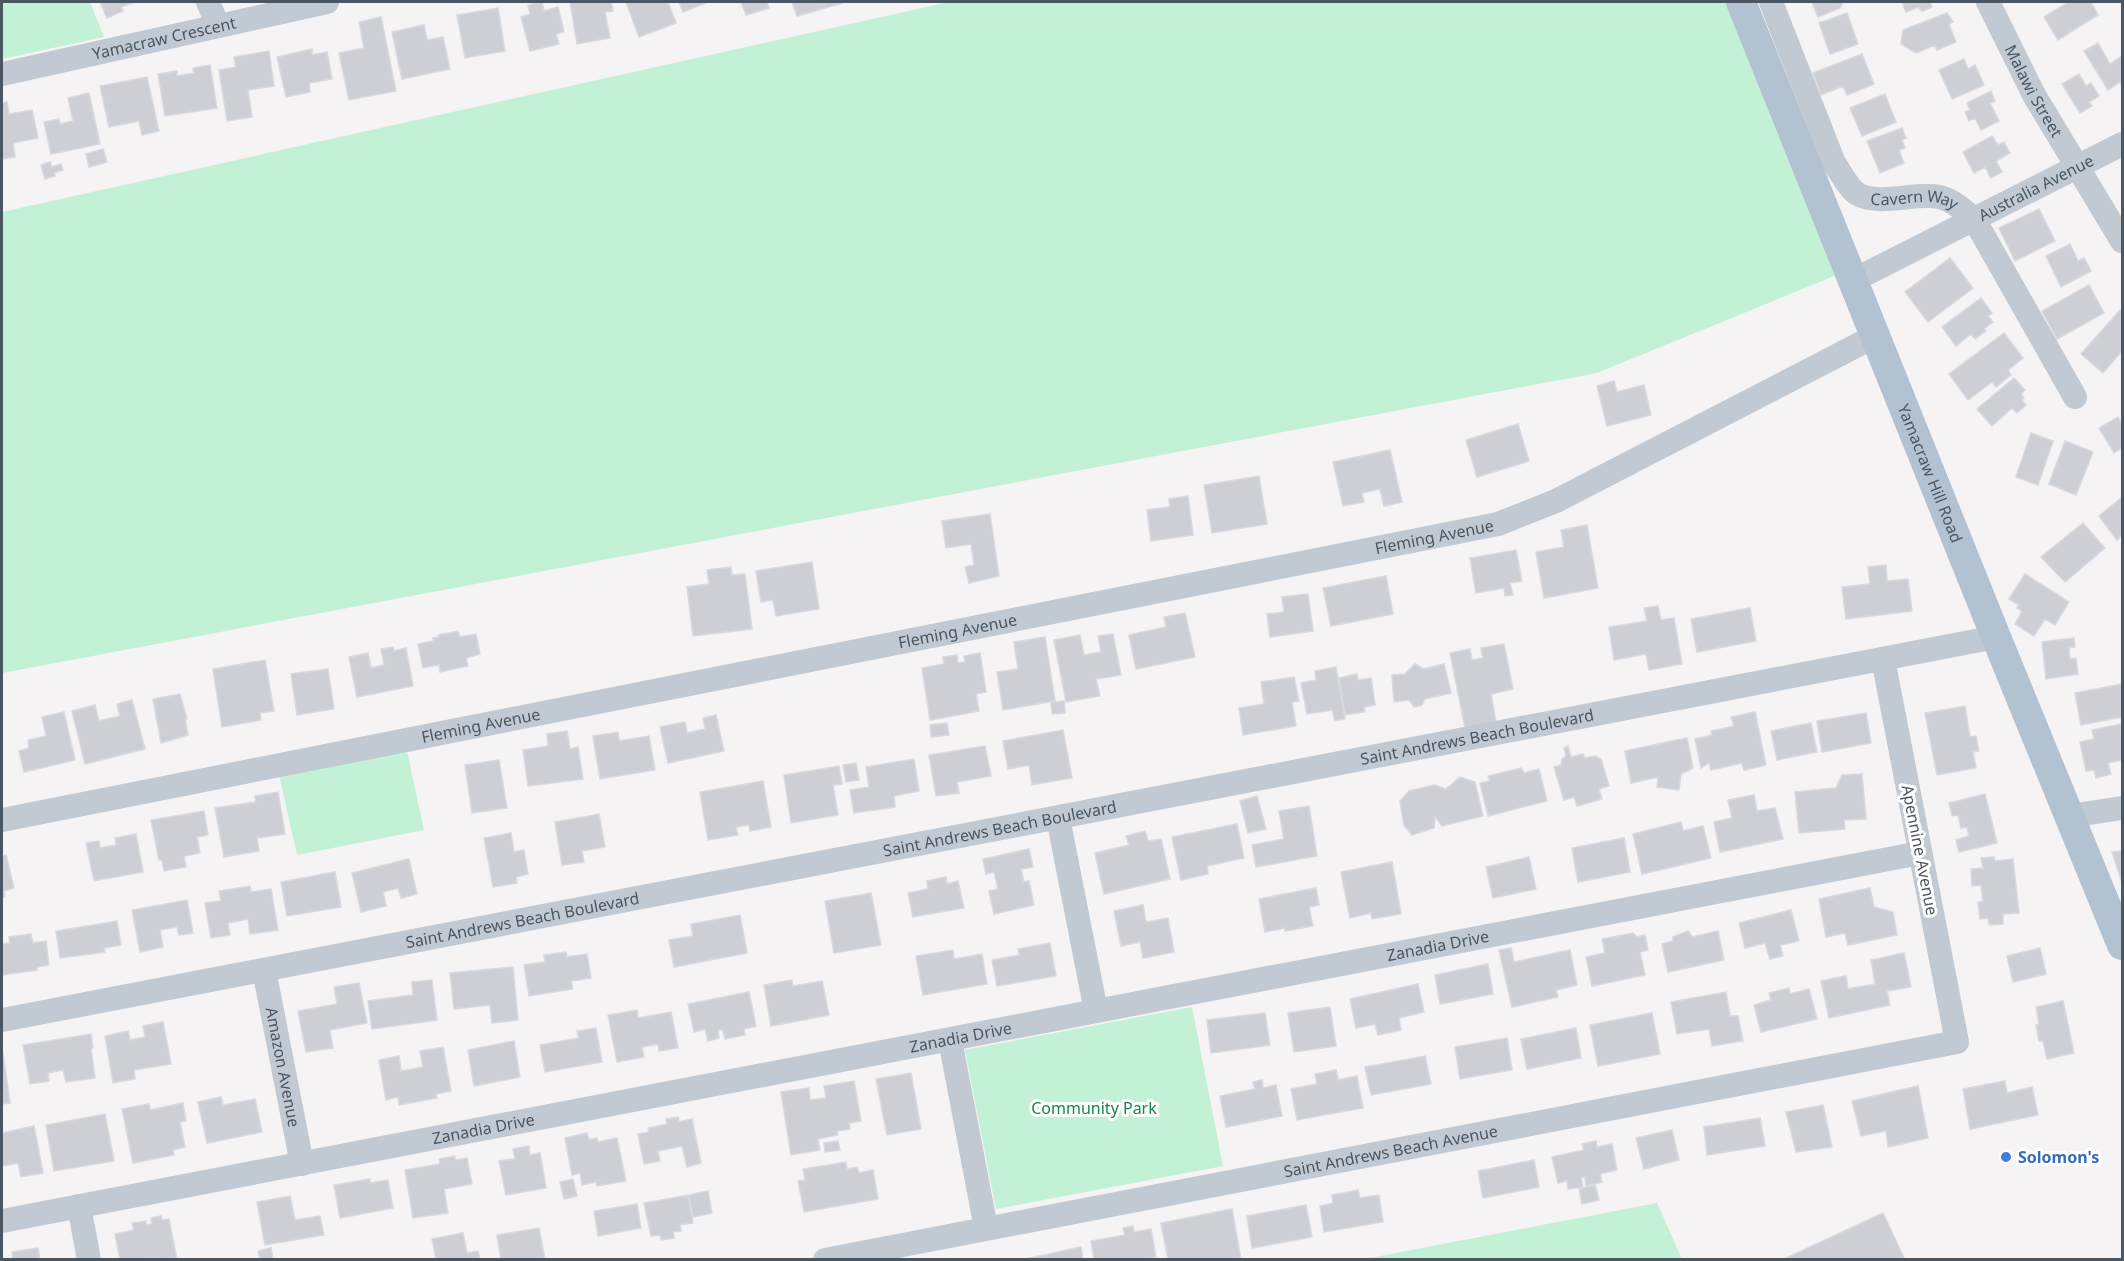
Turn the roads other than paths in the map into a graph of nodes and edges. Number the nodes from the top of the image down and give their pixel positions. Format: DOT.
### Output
graph roads {
  1 [pos="208,2"];
  2 [pos="327,2"];
  3 [pos="1742,2"];
  4 [pos="1771,2"];
  5 [pos="1988,2"];
  6 [pos="218,26"];
  7 [pos="2,74"];
  8 [pos="2122,144"];
  9 [pos="2077,167"];
  10 [pos="1974,219"];
  11 [pos="2122,241"];
  12 [pos="1854,280"];
  13 [pos="1876,336"];
  14 [pos="2075,397"];
  15 [pos="1996,638"];
  16 [pos="1882,659"];
  17 [pos="2122,808"];
  18 [pos="2070,816"];
  19 [pos="1058,818"];
  20 [pos="2,819"];
  21 [pos="1920,853"];
  22 [pos="2122,945"];
  23 [pos="264,970"];
  24 [pos="1095,1011"];
  25 [pos="2,1020"];
  26 [pos="950,1040"];
  27 [pos="1957,1042"];
  28 [pos="302,1164"];
  29 [pos="79,1206"];
  30 [pos="2,1221"];
  31 [pos="986,1228"];
  32 [pos="89,1260"];
  33 [pos="825,1260"];
  1 -- 6 [label="street"];
  2 -- 6 [label="street, Yamacraw Crescent"];
  3 -- 12 [label="main road, Yamacraw Hill Road"];
  4 -- 10 [label="street, Cavern Way"];
  5 -- 9 [label="street, Malawi Street"];
  6 -- 7 [label="street, Yamacraw Crescent"];
  8 -- 9 [label="street, Australia Avenue"];
  9 -- 10 [label="street, Australia Avenue"];
  9 -- 11 [label="street, Malawi Street"];
  10 -- 12 [label="street, Australia Avenue"];
  10 -- 14 [label="street, Cavern Way"];
  12 -- 13 [label="main road, Yamacraw Hill Road"];
  13 -- 15 [label="main road, Yamacraw Hill Road"];
  13 -- 20 [label="street, Fleming Avenue"];
  15 -- 16 [label="street, Saint Andrews Beach Boulevard"];
  15 -- 18 [label="main road, Yamacraw Hill Road"];
  16 -- 19 [label="street, Saint Andrews Beach Boulevard"];
  16 -- 21 [label="street, Apennine Avenue"];
  17 -- 18 [label="street"];
  18 -- 22 [label="main road, Yamacraw Hill Road"];
  19 -- 23 [label="street, Saint Andrews Beach Boulevard"];
  19 -- 24 [label="street"];
  21 -- 24 [label="street, Zanadia Drive"];
  21 -- 27 [label="street, Apennine Avenue"];
  23 -- 25 [label="street, Saint Andrews Beach Boulevard"];
  23 -- 28 [label="street, Amazon Avenue"];
  24 -- 26 [label="street, Zanadia Drive"];
  26 -- 28 [label="street, Zanadia Drive"];
  26 -- 31 [label="street"];
  27 -- 31 [label="street, Saint Andrews Beach Avenue"];
  28 -- 29 [label="street, Zanadia Drive"];
  29 -- 30 [label="street, Zanadia Drive"];
  29 -- 32 [label="street"];
  31 -- 33 [label="street, Saint Andrews Beach Avenue"];
}
